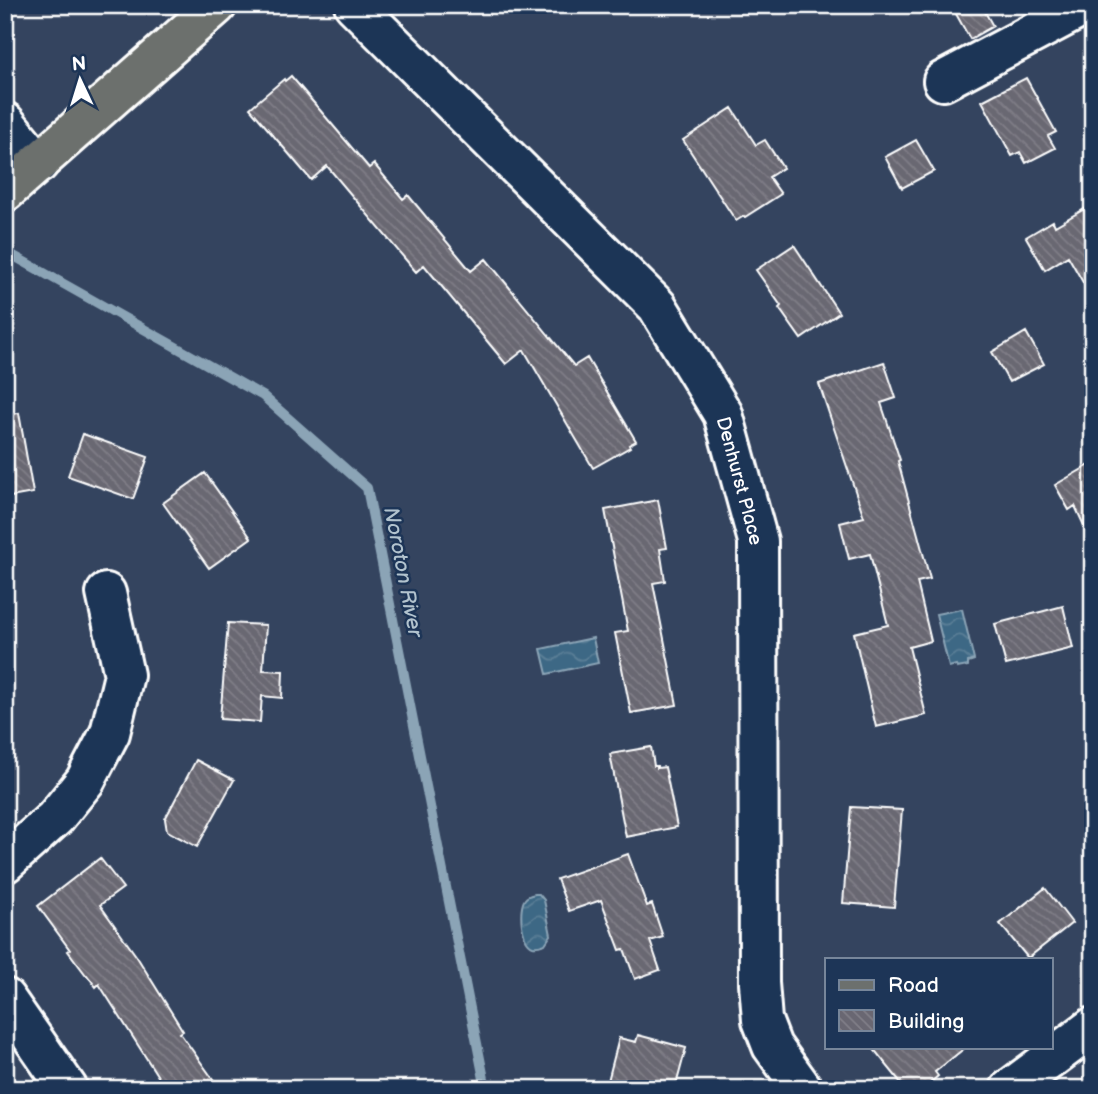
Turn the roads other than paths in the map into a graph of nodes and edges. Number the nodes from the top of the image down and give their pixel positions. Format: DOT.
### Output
graph roads {
  1 [pos="217,5"];
  2 [pos="354,5"];
  3 [pos="1087,5"];
  4 [pos="943,81"];
  5 [pos="5,122"];
  6 [pos="19,180"];
  7 [pos="106,593"];
  8 [pos="5,863"];
  9 [pos="5,998"];
  10 [pos="1093,1027"];
  11 [pos="68,1089"];
  12 [pos="803,1089"];
  13 [pos="1010,1089"];
  1 -- 6 [label="main road"];
  2 -- 12 [label="street, Denhurst Place"];
  3 -- 4 [label="street"];
  5 -- 6 [label="street"];
  7 -- 8 [label="street"];
  9 -- 11 [label="street"];
  10 -- 13 [label="street"];
}
